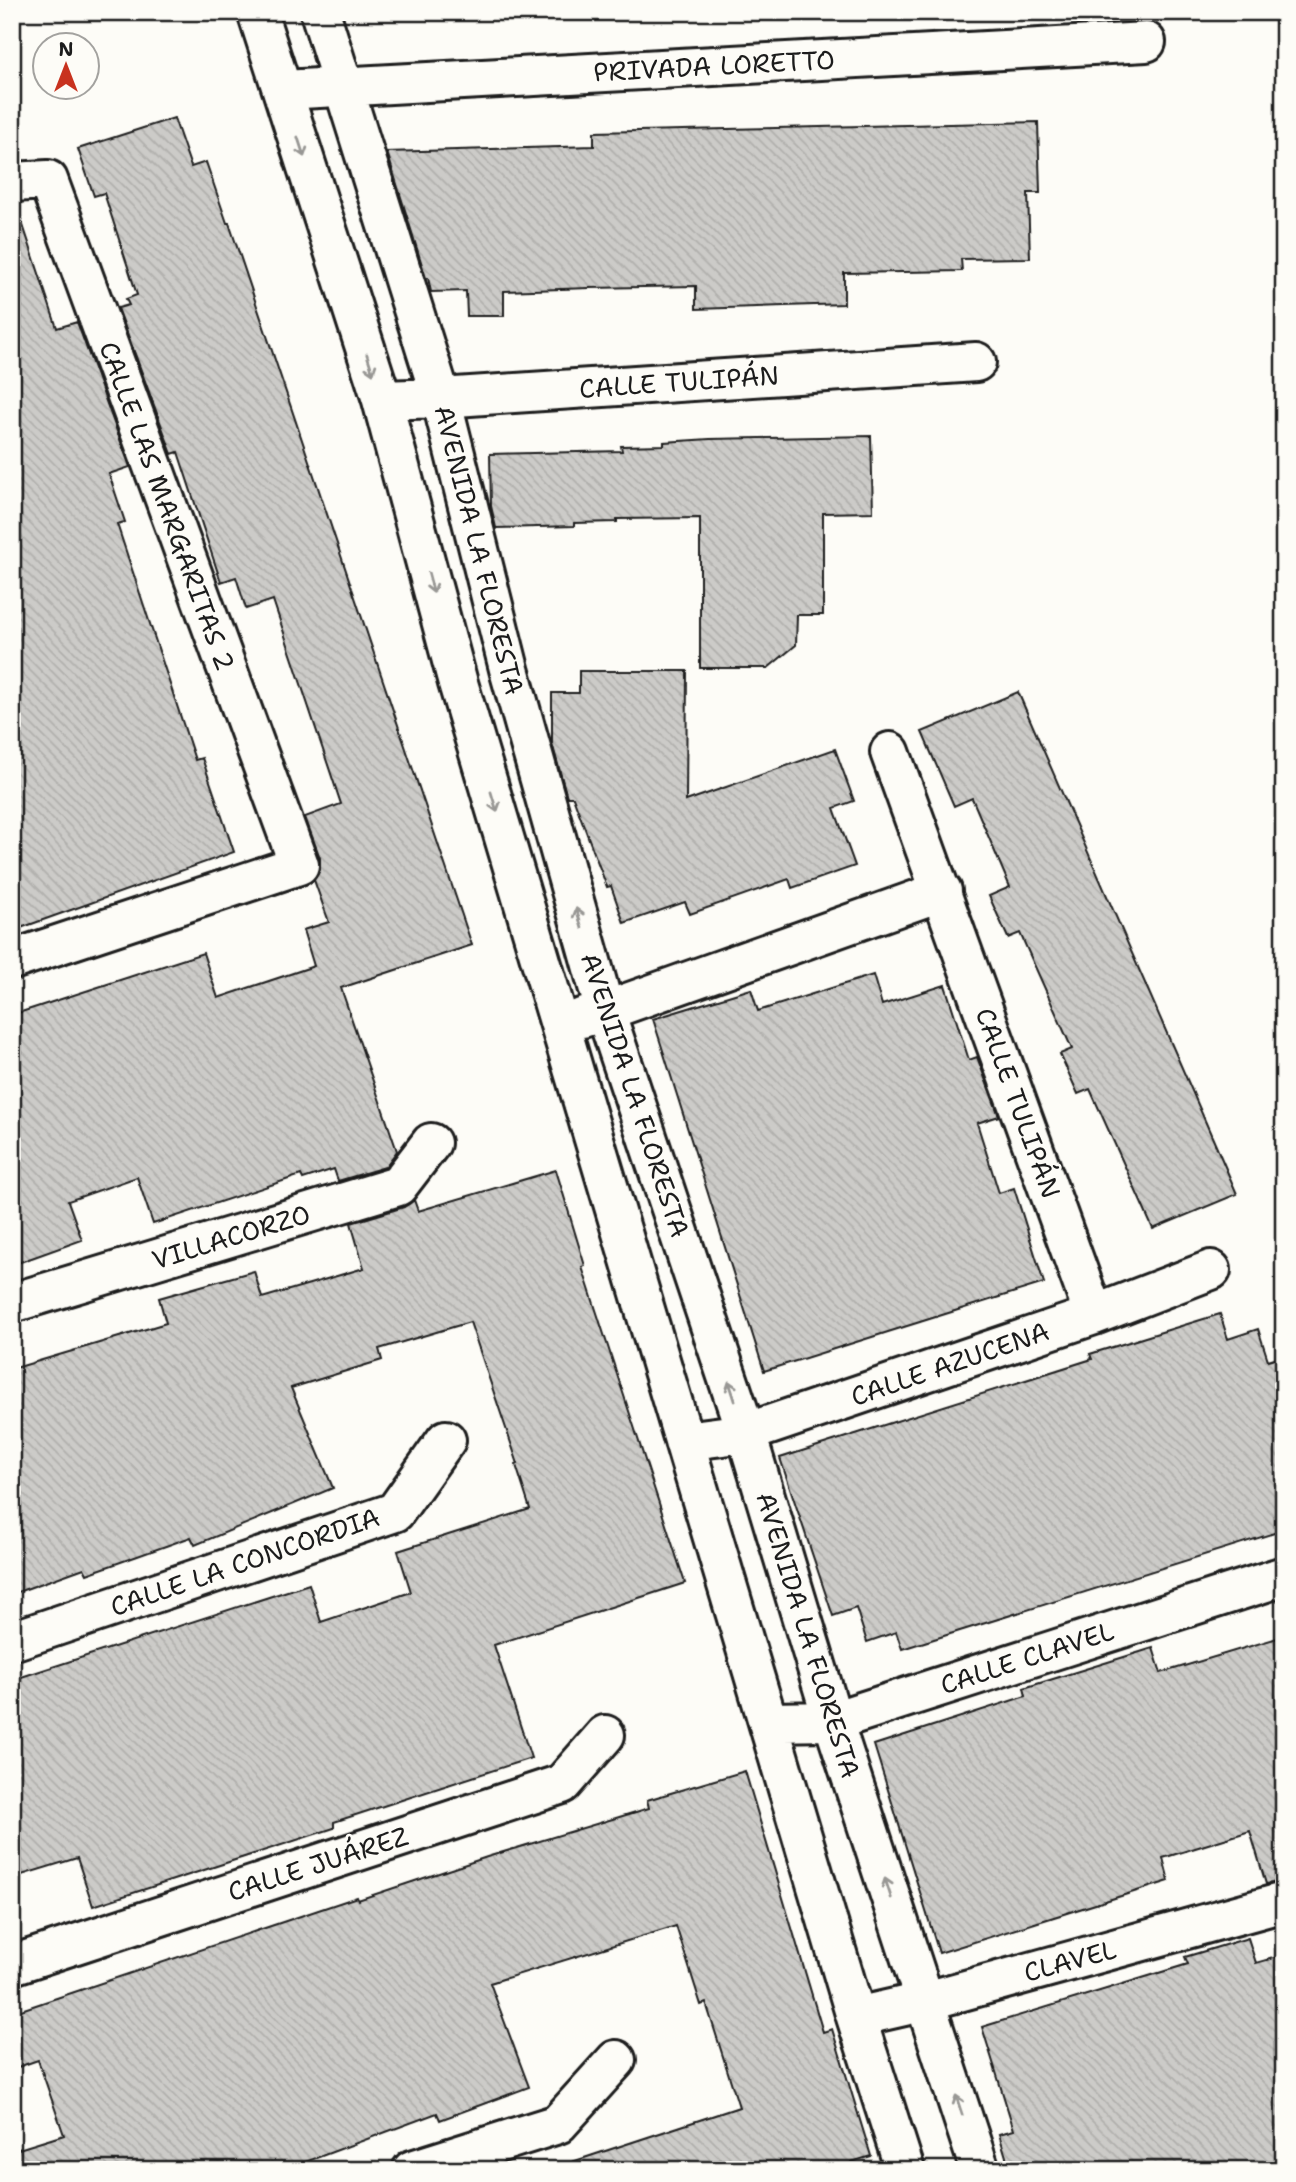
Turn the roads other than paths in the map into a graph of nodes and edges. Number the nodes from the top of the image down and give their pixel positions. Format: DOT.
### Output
graph roads {
  1 [pos="257,12"];
  2 [pos="320,12"];
  3 [pos="1146,42"];
  4 [pos="343,86"];
  5 [pos="283,90"];
  6 [pos="12,182"];
  7 [pos="976,362"];
  8 [pos="441,398"];
  9 [pos="382,400"];
  10 [pos="510,673"];
  11 [pos="458,683"];
  12 [pos="890,752"];
  13 [pos="942,891"];
  14 [pos="12,960"];
  15 [pos="605,1011"];
  16 [pos="559,1023"];
  17 [pos="431,1143"];
  18 [pos="1211,1270"];
  19 [pos="12,1303"];
  20 [pos="1094,1315"];
  21 [pos="746,1433"];
  22 [pos="446,1440"];
  23 [pos="684,1441"];
  24 [pos="1284,1576"];
  25 [pos="12,1641"];
  26 [pos="833,1721"];
  27 [pos="768,1722"];
  28 [pos="605,1735"];
  29 [pos="1284,1902"];
  30 [pos="12,1965"];
  31 [pos="926,2001"];
  32 [pos="856,2017"];
  33 [pos="616,2060"];
  34 [pos="412,2170"];
  35 [pos="905,2170"];
  36 [pos="980,2170"];
  1 -- 5 [label="street, AVENIDA LA FLORESTA"];
  2 -- 4 [label="street, AVENIDA LA FLORESTA"];
  3 -- 4 [label="street, PRIVADA LORETTO"];
  4 -- 5 [label="street, PRIVADA LORETTO"];
  4 -- 8 [label="street, AVENIDA LA FLORESTA"];
  5 -- 9 [label="street, AVENIDA LA FLORESTA, one-way"];
  6 -- 14 [label="street, CALLE LAS MARGARITAS 2"];
  7 -- 8 [label="street, CALLE TULIPÁN"];
  8 -- 9 [label="street, CALLE TULIPÁN"];
  8 -- 10 [label="street, AVENIDA LA FLORESTA"];
  9 -- 11 [label="street, AVENIDA LA FLORESTA, one-way"];
  10 -- 11 [label="street"];
  15 -- 10 [label="street, AVENIDA LA FLORESTA, one-way"];
  11 -- 16 [label="street, AVENIDA LA FLORESTA, one-way"];
  12 -- 13 [label="street, CALLE TULIPÁN"];
  13 -- 15 [label="street"];
  13 -- 20 [label="street, CALLE TULIPÁN"];
  15 -- 16 [label="street"];
  21 -- 15 [label="street, AVENIDA LA FLORESTA, one-way"];
  16 -- 23 [label="street, AVENIDA LA FLORESTA"];
  17 -- 19 [label="street, VILLACORZO"];
  18 -- 20 [label="street, CALLE AZUCENA"];
  20 -- 21 [label="street, CALLE AZUCENA"];
  21 -- 23 [label="street, CALLE AZUCENA"];
  21 -- 26 [label="street, AVENIDA LA FLORESTA"];
  22 -- 25 [label="street, CALLE LA CONCORDIA"];
  23 -- 27 [label="street, AVENIDA LA FLORESTA"];
  24 -- 26 [label="street, CALLE CLAVEL"];
  26 -- 27 [label="street, CALLE CLAVEL"];
  31 -- 26 [label="street, AVENIDA LA FLORESTA, one-way"];
  27 -- 32 [label="street, AVENIDA LA FLORESTA"];
  28 -- 30 [label="street, CALLE JUÁREZ"];
  29 -- 31 [label="street, CLAVEL"];
  31 -- 32 [label="street, CLAVEL"];
  36 -- 31 [label="street, AVENIDA LA FLORESTA, one-way"];
  32 -- 35 [label="street, AVENIDA LA FLORESTA"];
  33 -- 34 [label="street"];
}
